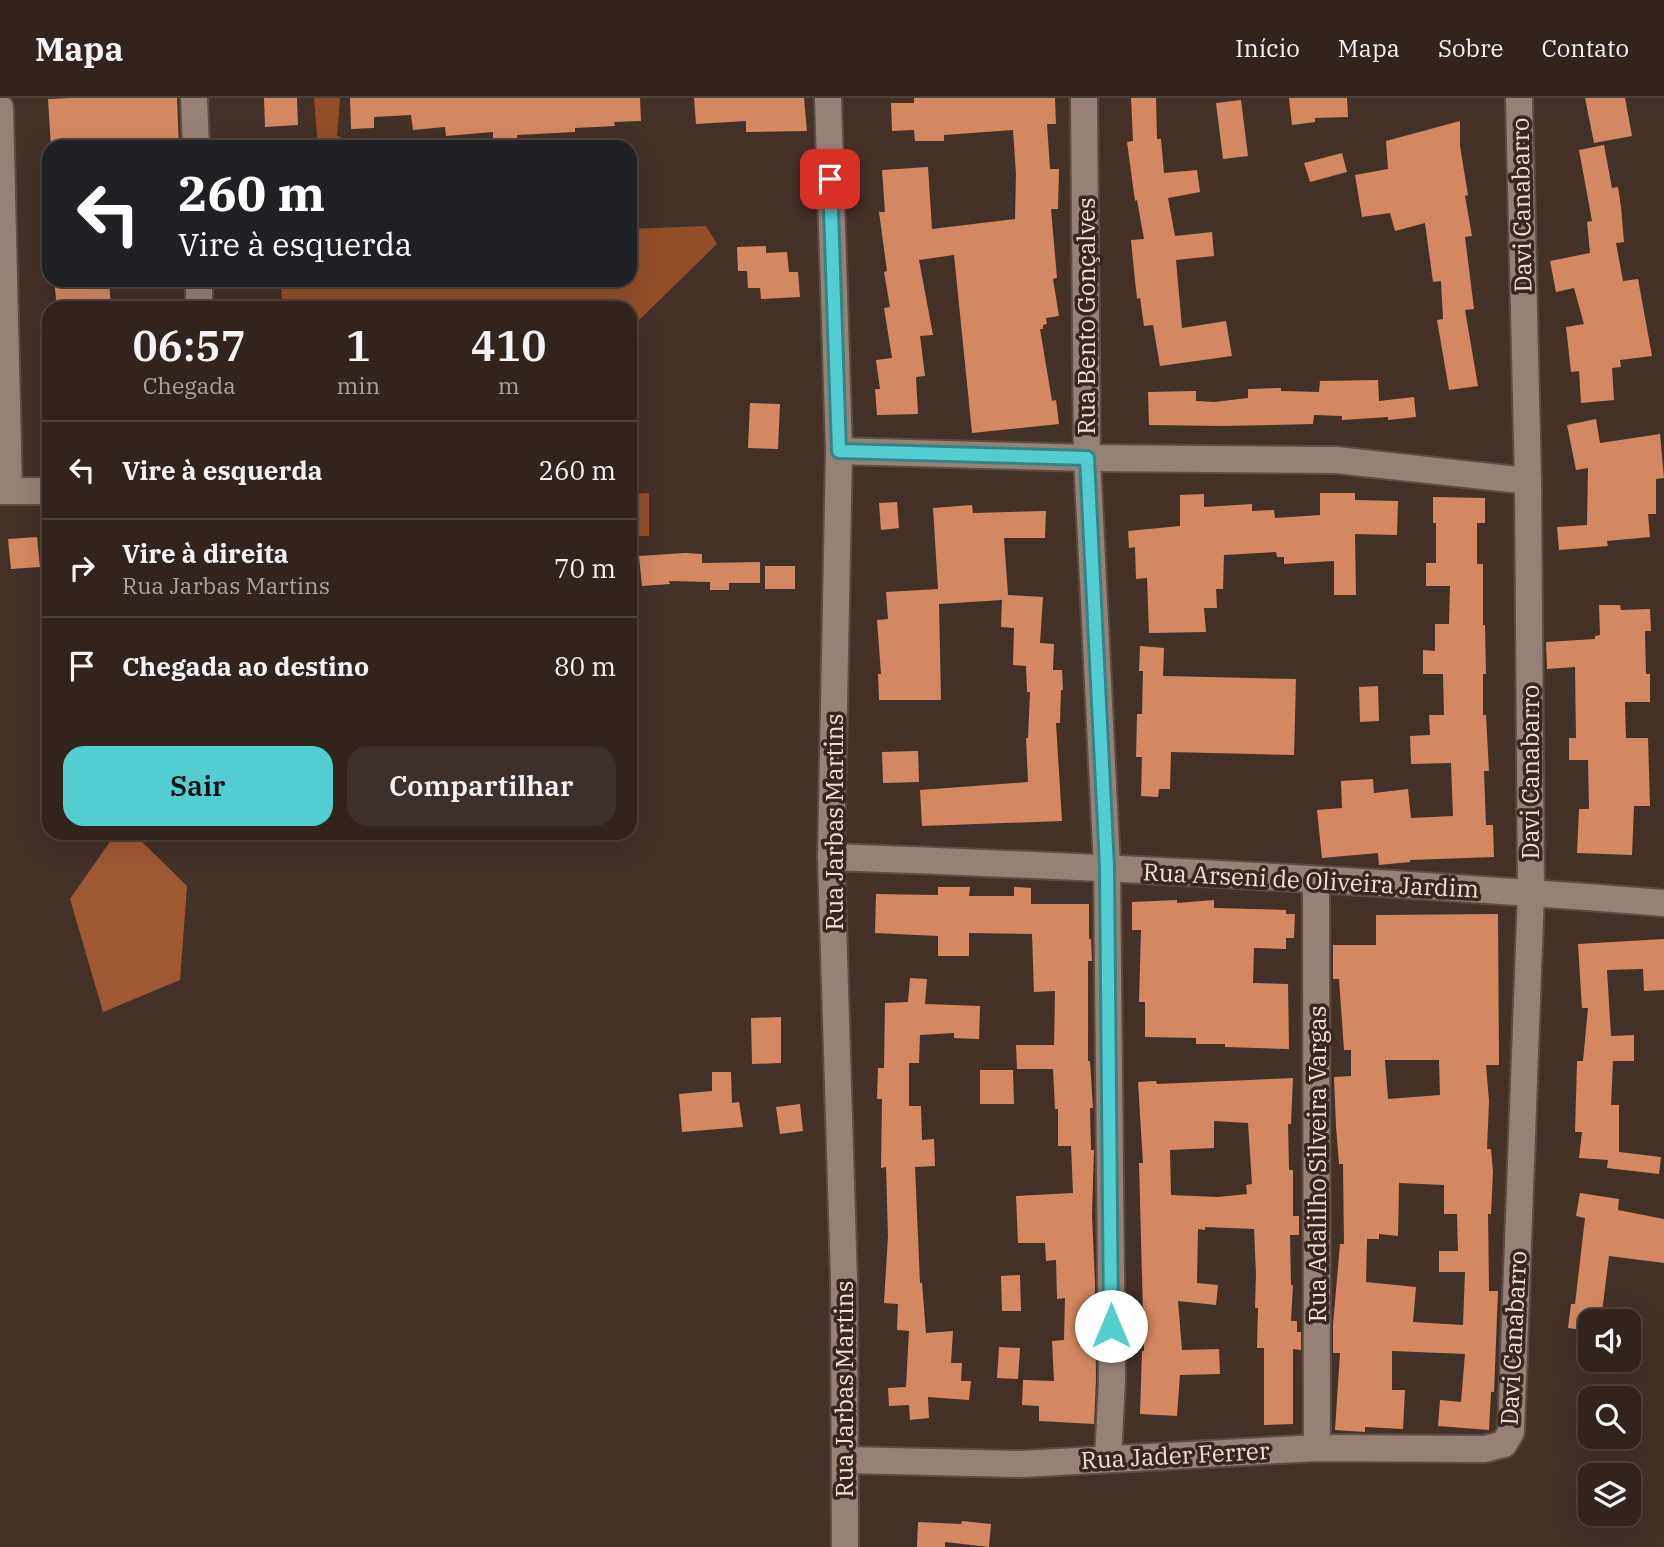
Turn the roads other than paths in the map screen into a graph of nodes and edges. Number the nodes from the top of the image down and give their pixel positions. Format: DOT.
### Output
graph roads {
  1 [pos="194,98"];
  2 [pos="828,98"];
  3 [pos="1084,98"];
  4 [pos="1519,98"];
  5 [pos="0,108"];
  6 [pos="196,140"];
  7 [pos="839,451"];
  8 [pos="1087,458"];
  9 [pos="1528,481"];
  10 [pos="4,491"];
  11 [pos="42,491"];
  12 [pos="831,857"];
  13 [pos="1107,867"];
  14 [pos="1316,881"];
  15 [pos="1531,892"];
  16 [pos="1664,903"];
  17 [pos="1504,1444"];
  18 [pos="1317,1448"];
  19 [pos="1108,1458"];
  20 [pos="845,1460"];
  21 [pos="845,1547"];
  1 -- 6 [label="street"];
  2 -- 7 [label="street, Rua Jarbas Martins"];
  3 -- 8 [label="street, Rua Bento Gonçalves"];
  4 -- 9 [label="street, Davi Canabarro"];
  5 -- 10 [label="street"];
  7 -- 8 [label="street"];
  7 -- 12 [label="street, Rua Jarbas Martins"];
  8 -- 9 [label="street"];
  8 -- 13 [label="street, Rua Bento Gonçalves"];
  9 -- 15 [label="street, Davi Canabarro"];
  10 -- 11 [label="street"];
  12 -- 13 [label="street, Rua Arseni de Oliveira Jardim"];
  12 -- 20 [label="street, Rua Jarbas Martins"];
  13 -- 14 [label="street, Rua Arseni de Oliveira Jardim"];
  13 -- 19 [label="street, Rua Bento Gonçalves"];
  14 -- 15 [label="street, Rua Arseni de Oliveira Jardim"];
  14 -- 18 [label="street, Rua Adalilho Silveira Vargas"];
  15 -- 16 [label="street, Rua Arseni de Oliveira Jardim"];
  15 -- 17 [label="street, Davi Canabarro"];
  17 -- 18 [label="street, Rua Jader Ferrer"];
  18 -- 19 [label="street, Rua Jader Ferrer"];
  19 -- 20 [label="street, Rua Jader Ferrer"];
  20 -- 21 [label="street, Rua Jarbas Martins"];
}
